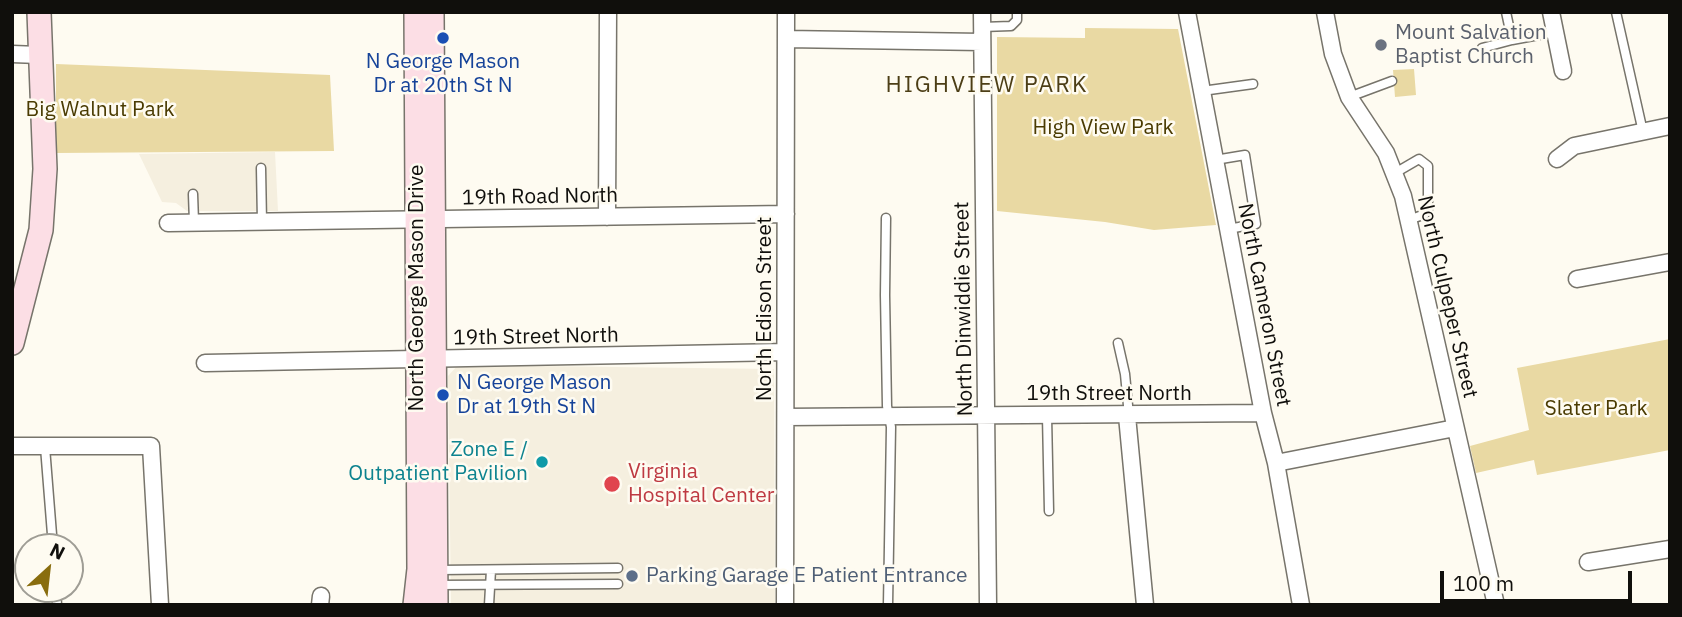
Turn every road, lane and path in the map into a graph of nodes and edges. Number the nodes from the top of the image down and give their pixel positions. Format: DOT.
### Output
graph roads {
  1 [pos="39,12"];
  2 [pos="416,12"];
  3 [pos="432,12"];
  4 [pos="608,12"];
  5 [pos="786,12"];
  6 [pos="1017,12"];
  7 [pos="1187,12"];
  8 [pos="1325,12"];
  9 [pos="1506,12"];
  10 [pos="1551,12"];
  11 [pos="1616,12"];
  12 [pos="982,27"];
  13 [pos="1555,32"];
  14 [pos="786,39"];
  15 [pos="1512,40"];
  16 [pos="1482,48"];
  17 [pos="12,54"];
  18 [pos="40,55"];
  19 [pos="1563,71"];
  20 [pos="1392,81"];
  21 [pos="1253,84"];
  22 [pos="1202,91"];
  23 [pos="1349,97"];
  24 [pos="1670,126"];
  25 [pos="1643,132"];
  26 [pos="1557,159"];
  27 [pos="1215,160"];
  28 [pos="261,168"];
  29 [pos="1395,173"];
  30 [pos="193,194"];
  31 [pos="786,214"];
  32 [pos="607,217"];
  33 [pos="886,218"];
  34 [pos="425,219"];
  35 [pos="1409,220"];
  36 [pos="194,222"];
  37 [pos="262,222"];
  38 [pos="168,223"];
  39 [pos="1228,229"];
  40 [pos="1670,262"];
  41 [pos="1577,279"];
  42 [pos="1118,342"];
  43 [pos="12,343"];
  44 [pos="784,352"];
  45 [pos="426,360"];
  46 [pos="205,363"];
  47 [pos="1263,413"];
  48 [pos="986,415"];
  49 [pos="1047,416"];
  50 [pos="1128,416"];
  51 [pos="786,417"];
  52 [pos="890,417"];
  53 [pos="1455,428"];
  54 [pos="12,446"];
  55 [pos="45,447"];
  56 [pos="1276,463"];
  57 [pos="1049,510"];
  58 [pos="52,533"];
  59 [pos="1670,549"];
  60 [pos="1588,562"];
  61 [pos="618,568"];
  62 [pos="491,570"];
  63 [pos="490,584"];
  64 [pos="618,584"];
  65 [pos="426,587"];
  66 [pos="160,605"];
  67 [pos="489,605"];
  68 [pos="785,605"];
  69 [pos="888,605"];
  70 [pos="988,605"];
  71 [pos="1145,605"];
  72 [pos="1301,605"];
  73 [pos="1496,605"];
  1 -- 18 [label="main road"];
  2 -- 34 [label="main road, North George Mason Drive"];
  3 -- 34 [label="main road, North George Mason Drive"];
  4 -- 32 [label="street"];
  5 -- 14 [label="street, North Edison Street"];
  6 -- 12 [label="lane"];
  7 -- 22 [label="street, North Cameron Street"];
  8 -- 23 [label="street, North Culpeper Street"];
  9 -- 15 [label="lane"];
  10 -- 13 [label="street"];
  11 -- 25 [label="lane"];
  12 -- 14 [label="street"];
  12 -- 48 [label="street, North Dinwiddie Street"];
  13 -- 15 [label="lane"];
  13 -- 19 [label="street"];
  14 -- 31 [label="street, North Edison Street"];
  15 -- 16 [label="lane"];
  17 -- 18 [label="street"];
  18 -- 43 [label="main road"];
  20 -- 23 [label="lane"];
  21 -- 22 [label="lane"];
  22 -- 27 [label="street, North Cameron Street"];
  23 -- 29 [label="street, North Culpeper Street"];
  24 -- 25 [label="street"];
  25 -- 26 [label="street"];
  27 -- 39 [label="street, North Cameron Street"];
  27 -- 39 [label="lane"];
  28 -- 37 [label="lane"];
  29 -- 35 [label="street, North Culpeper Street"];
  29 -- 35 [label="lane"];
  30 -- 36 [label="lane"];
  31 -- 32 [label="street, 19th Road North"];
  31 -- 44 [label="street, North Edison Street"];
  32 -- 34 [label="street, 19th Road North"];
  33 -- 52 [label="lane"];
  34 -- 37 [label="street, 19th Road North"];
  34 -- 45 [label="main road, North George Mason Drive"];
  35 -- 53 [label="street, North Culpeper Street"];
  36 -- 37 [label="street, 19th Road North"];
  36 -- 38 [label="street, 19th Road North"];
  39 -- 47 [label="street, North Cameron Street"];
  40 -- 41 [label="street"];
  42 -- 50 [label="lane"];
  44 -- 45 [label="street, 19th Street North"];
  44 -- 51 [label="street, North Edison Street"];
  45 -- 46 [label="street, 19th Street North"];
  45 -- 65 [label="main road, North George Mason Drive"];
  47 -- 50 [label="street, 19th Street North"];
  47 -- 56 [label="street, North Cameron Street"];
  48 -- 49 [label="street, 19th Street North"];
  48 -- 52 [label="street, 19th Street North"];
  48 -- 70 [label="street, North Dinwiddie Street"];
  49 -- 50 [label="street, 19th Street North"];
  49 -- 57 [label="lane"];
  50 -- 71 [label="street"];
  51 -- 52 [label="street, 19th Street North"];
  51 -- 68 [label="street, North Edison Street"];
  52 -- 69 [label="lane"];
  53 -- 56 [label="street"];
  53 -- 73 [label="street, North Culpeper Street"];
  54 -- 55 [label="street"];
  55 -- 58 [label="lane"];
  55 -- 66 [label="street"];
  56 -- 72 [label="street, North Cameron Street"];
  59 -- 60 [label="street"];
  61 -- 62 [label="lane"];
  62 -- 63 [label="lane"];
  62 -- 65 [label="lane"];
  63 -- 64 [label="lane"];
  63 -- 65 [label="lane"];
  63 -- 67 [label="lane"];
}
